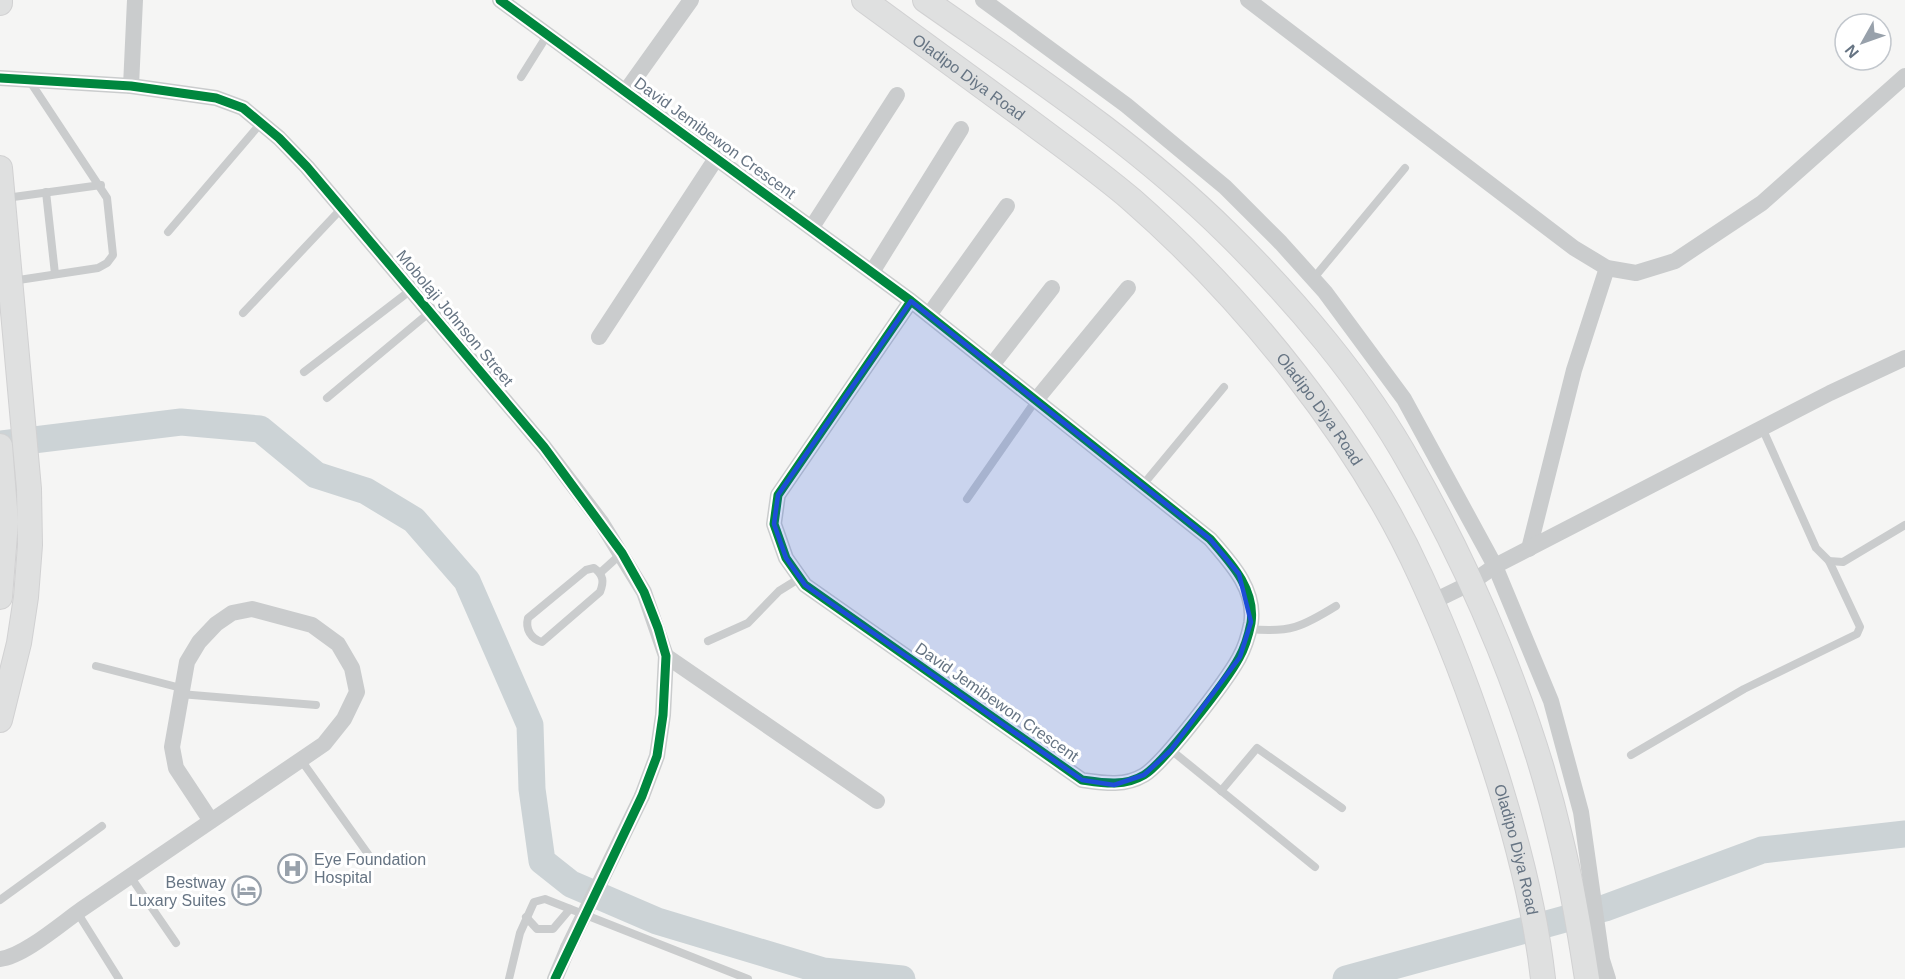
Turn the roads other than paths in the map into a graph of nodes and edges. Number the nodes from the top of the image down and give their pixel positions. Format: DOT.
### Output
graph roads {
  1 [pos="135,0"];
  2 [pos="500,0"];
  3 [pos="691,0"];
  4 [pos="864,0"];
  5 [pos="925,0"];
  6 [pos="983,0"];
  7 [pos="1259,3"];
  8 [pos="548,34"];
  9 [pos="521,77"];
  10 [pos="1905,77"];
  11 [pos="0,78"];
  12 [pos="28,80"];
  13 [pos="131,86"];
  14 [pos="626,91"];
  15 [pos="897,95"];
  16 [pos="261,123"];
  17 [pos="961,129"];
  18 [pos="717,157"];
  19 [pos="0,168"];
  20 [pos="1405,168"];
  21 [pos="101,185"];
  22 [pos="46,192"];
  23 [pos="3,198"];
  24 [pos="1007,206"];
  25 [pos="342,208"];
  26 [pos="3,227"];
  27 [pos="812,227"];
  28 [pos="168,232"];
  29 [pos="1607,268"];
  30 [pos="872,272"];
  31 [pos="55,274"];
  32 [pos="1313,279"];
  33 [pos="11,281"];
  34 [pos="1053,288"];
  35 [pos="1128,288"];
  36 [pos="411,290"];
  37 [pos="911,301"];
  38 [pos="429,312"];
  39 [pos="243,313"];
  40 [pos="929,315"];
  41 [pos="598,337"];
  42 [pos="1905,358"];
  43 [pos="992,365"];
  44 [pos="304,372"];
  45 [pos="1224,387"];
  46 [pos="327,398"];
  47 [pos="1036,400"];
  48 [pos="1763,430"];
  49 [pos="0,446"];
  50 [pos="1143,486"];
  51 [pos="967,499"];
  52 [pos="1905,525"];
  53 [pos="1529,549"];
  54 [pos="622,553"];
  55 [pos="1829,561"];
  56 [pos="1495,566"];
  57 [pos="600,573"];
  58 [pos="800,578"];
  59 [pos="1471,583"];
  60 [pos="0,597"];
  61 [pos="1432,602"];
  62 [pos="1336,606"];
  63 [pos="1249,629"];
  64 [pos="708,641"];
  65 [pos="666,656"];
  66 [pos="96,666"];
  67 [pos="180,691"];
  68 [pos="316,705"];
  69 [pos="0,720"];
  70 [pos="1171,750"];
  71 [pos="1631,755"];
  72 [pos="301,760"];
  73 [pos="1221,791"];
  74 [pos="877,801"];
  75 [pos="1342,808"];
  76 [pos="211,821"];
  77 [pos="102,826"];
  78 [pos="1572,837"];
  79 [pos="373,861"];
  80 [pos="1315,867"];
  81 [pos="130,876"];
  82 [pos="0,900"];
  83 [pos="570,909"];
  84 [pos="77,912"];
  85 [pos="525,917"];
  86 [pos="176,943"];
  87 [pos="0,959"];
  88 [pos="1591,968"];
  89 [pos="1542,977"];
  90 [pos="119,979"];
  91 [pos="509,979"];
  92 [pos="555,979"];
  93 [pos="748,979"];
  94 [pos="1608,979"];
  1 -- 13 [label="street"];
  2 -- 8 [label="street, David Jemibewon Crescent"];
  3 -- 14 [label="street"];
  4 -- 61 [label="main road, Oladipo Diya Road"];
  5 -- 59 [label="main road"];
  6 -- 32 [label="street"];
  7 -- 29 [label="street"];
  8 -- 9 [label="lane"];
  8 -- 14 [label="street, David Jemibewon Crescent"];
  10 -- 29 [label="street"];
  11 -- 12 [label="street, Mobolaji Johnson Street"];
  12 -- 13 [label="street, Mobolaji Johnson Street"];
  12 -- 21 [label="lane"];
  13 -- 16 [label="street, Mobolaji Johnson Street"];
  14 -- 18 [label="street, David Jemibewon Crescent"];
  15 -- 27 [label="street"];
  16 -- 25 [label="street, Mobolaji Johnson Street"];
  16 -- 28 [label="lane"];
  17 -- 30 [label="street"];
  18 -- 27 [label="street, David Jemibewon Crescent"];
  18 -- 41 [label="street"];
  19 -- 23 [label="main road"];
  20 -- 32 [label="lane"];
  21 -- 22 [label="lane"];
  21 -- 31 [label="lane"];
  22 -- 23 [label="lane"];
  22 -- 31 [label="lane"];
  23 -- 26 [label="main road"];
  24 -- 40 [label="street"];
  25 -- 36 [label="street, Mobolaji Johnson Street"];
  25 -- 39 [label="lane"];
  26 -- 33 [label="main road"];
  27 -- 30 [label="street, David Jemibewon Crescent"];
  29 -- 53 [label="street"];
  30 -- 37 [label="street, David Jemibewon Crescent"];
  31 -- 33 [label="lane"];
  32 -- 56 [label="street"];
  33 -- 69 [label="main road"];
  34 -- 43 [label="street"];
  35 -- 47 [label="street"];
  36 -- 38 [label="street, Mobolaji Johnson Street"];
  36 -- 44 [label="lane"];
  37 -- 40 [label="street, David Jemibewon Crescent"];
  37 -- 58 [label="street, David Jemibewon Crescent"];
  38 -- 46 [label="lane"];
  38 -- 54 [label="street, Mobolaji Johnson Street"];
  40 -- 43 [label="street, David Jemibewon Crescent"];
  42 -- 48 [label="street"];
  43 -- 47 [label="street, David Jemibewon Crescent"];
  45 -- 50 [label="lane"];
  47 -- 50 [label="street, David Jemibewon Crescent"];
  47 -- 51 [label="lane"];
  48 -- 53 [label="street"];
  48 -- 55 [label="lane"];
  49 -- 60 [label="main road"];
  50 -- 63 [label="street, David Jemibewon Crescent"];
  52 -- 55 [label="lane"];
  53 -- 56 [label="street"];
  54 -- 57 [label="lane"];
  54 -- 65 [label="street, Mobolaji Johnson Street"];
  55 -- 71 [label="lane"];
  56 -- 59 [label="street"];
  56 -- 78 [label="street"];
  57 -- 57 [label="lane"];
  58 -- 64 [label="lane"];
  58 -- 70 [label="street, David Jemibewon Crescent"];
  59 -- 61 [label="street"];
  59 -- 78 [label="main road"];
  61 -- 89 [label="main road, Oladipo Diya Road"];
  62 -- 63 [label="lane"];
  63 -- 70 [label="street, David Jemibewon Crescent"];
  65 -- 74 [label="street"];
  65 -- 92 [label="street, Mobolaji Johnson Street, bridge"];
  66 -- 67 [label="lane"];
  67 -- 68 [label="lane"];
  67 -- 72 [label="street"];
  67 -- 76 [label="street"];
  70 -- 73 [label="lane"];
  72 -- 76 [label="street"];
  72 -- 79 [label="lane"];
  73 -- 75 [label="lane"];
  73 -- 80 [label="lane"];
  76 -- 81 [label="street"];
  77 -- 82 [label="lane"];
  78 -- 88 [label="main road"];
  81 -- 84 [label="street"];
  81 -- 86 [label="lane"];
  83 -- 85 [label="lane"];
  83 -- 85 [label="lane"];
  83 -- 93 [label="lane"];
  84 -- 87 [label="street"];
  84 -- 90 [label="lane"];
  85 -- 91 [label="lane"];
  88 -- 94 [label="street"];
}
